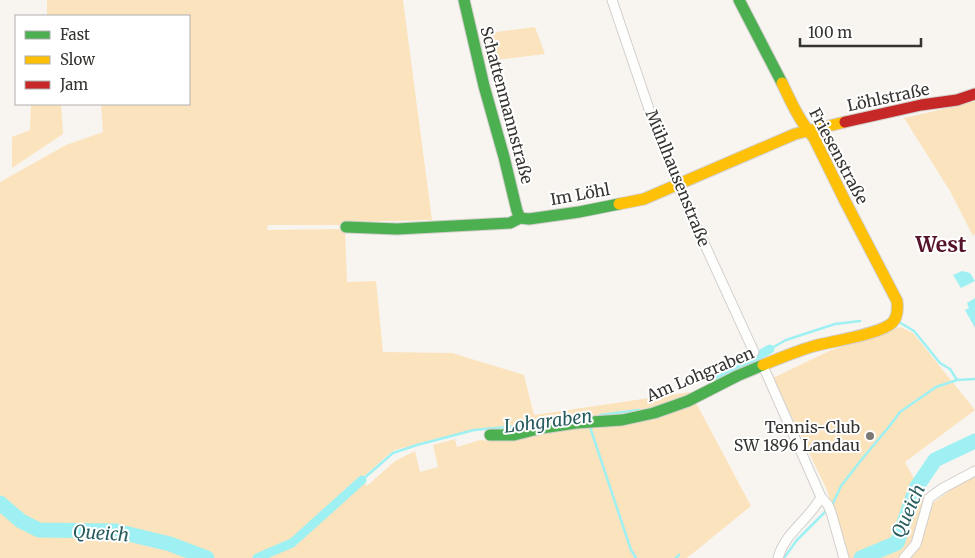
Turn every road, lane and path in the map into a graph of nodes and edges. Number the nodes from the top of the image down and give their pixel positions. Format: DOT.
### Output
graph roads {
  1 [pos="464,0"];
  2 [pos="612,0"];
  3 [pos="739,0"];
  4 [pos="975,94"];
  5 [pos="807,130"];
  6 [pos="679,185"];
  7 [pos="520,218"];
  8 [pos="346,227"];
  9 [pos="889,326"];
  10 [pos="754,352"];
  11 [pos="763,366"];
  12 [pos="490,435"];
  13 [pos="975,471"];
  14 [pos="820,497"];
  15 [pos="778,558"];
  16 [pos="844,558"];
  17 [pos="904,558"];
  1 -- 7 [label="street, Schattenmannstraße"];
  2 -- 6 [label="street, Mühlhausenstraße"];
  3 -- 5 [label="street, Friesenstraße"];
  4 -- 5 [label="street, Löhlstraße"];
  5 -- 6 [label="street, Im Löhl"];
  5 -- 9 [label="street, Friesenstraße"];
  6 -- 7 [label="street, Im Löhl"];
  6 -- 10 [label="street, Mühlhausenstraße"];
  7 -- 8 [label="street, Im Löhl"];
  9 -- 11 [label="street, Am Lohgraben"];
  11 -- 12 [label="street, Am Lohgraben"];
  11 -- 14 [label="street"];
  13 -- 17 [label="street"];
  14 -- 15 [label="street"];
  14 -- 16 [label="street"];
}
